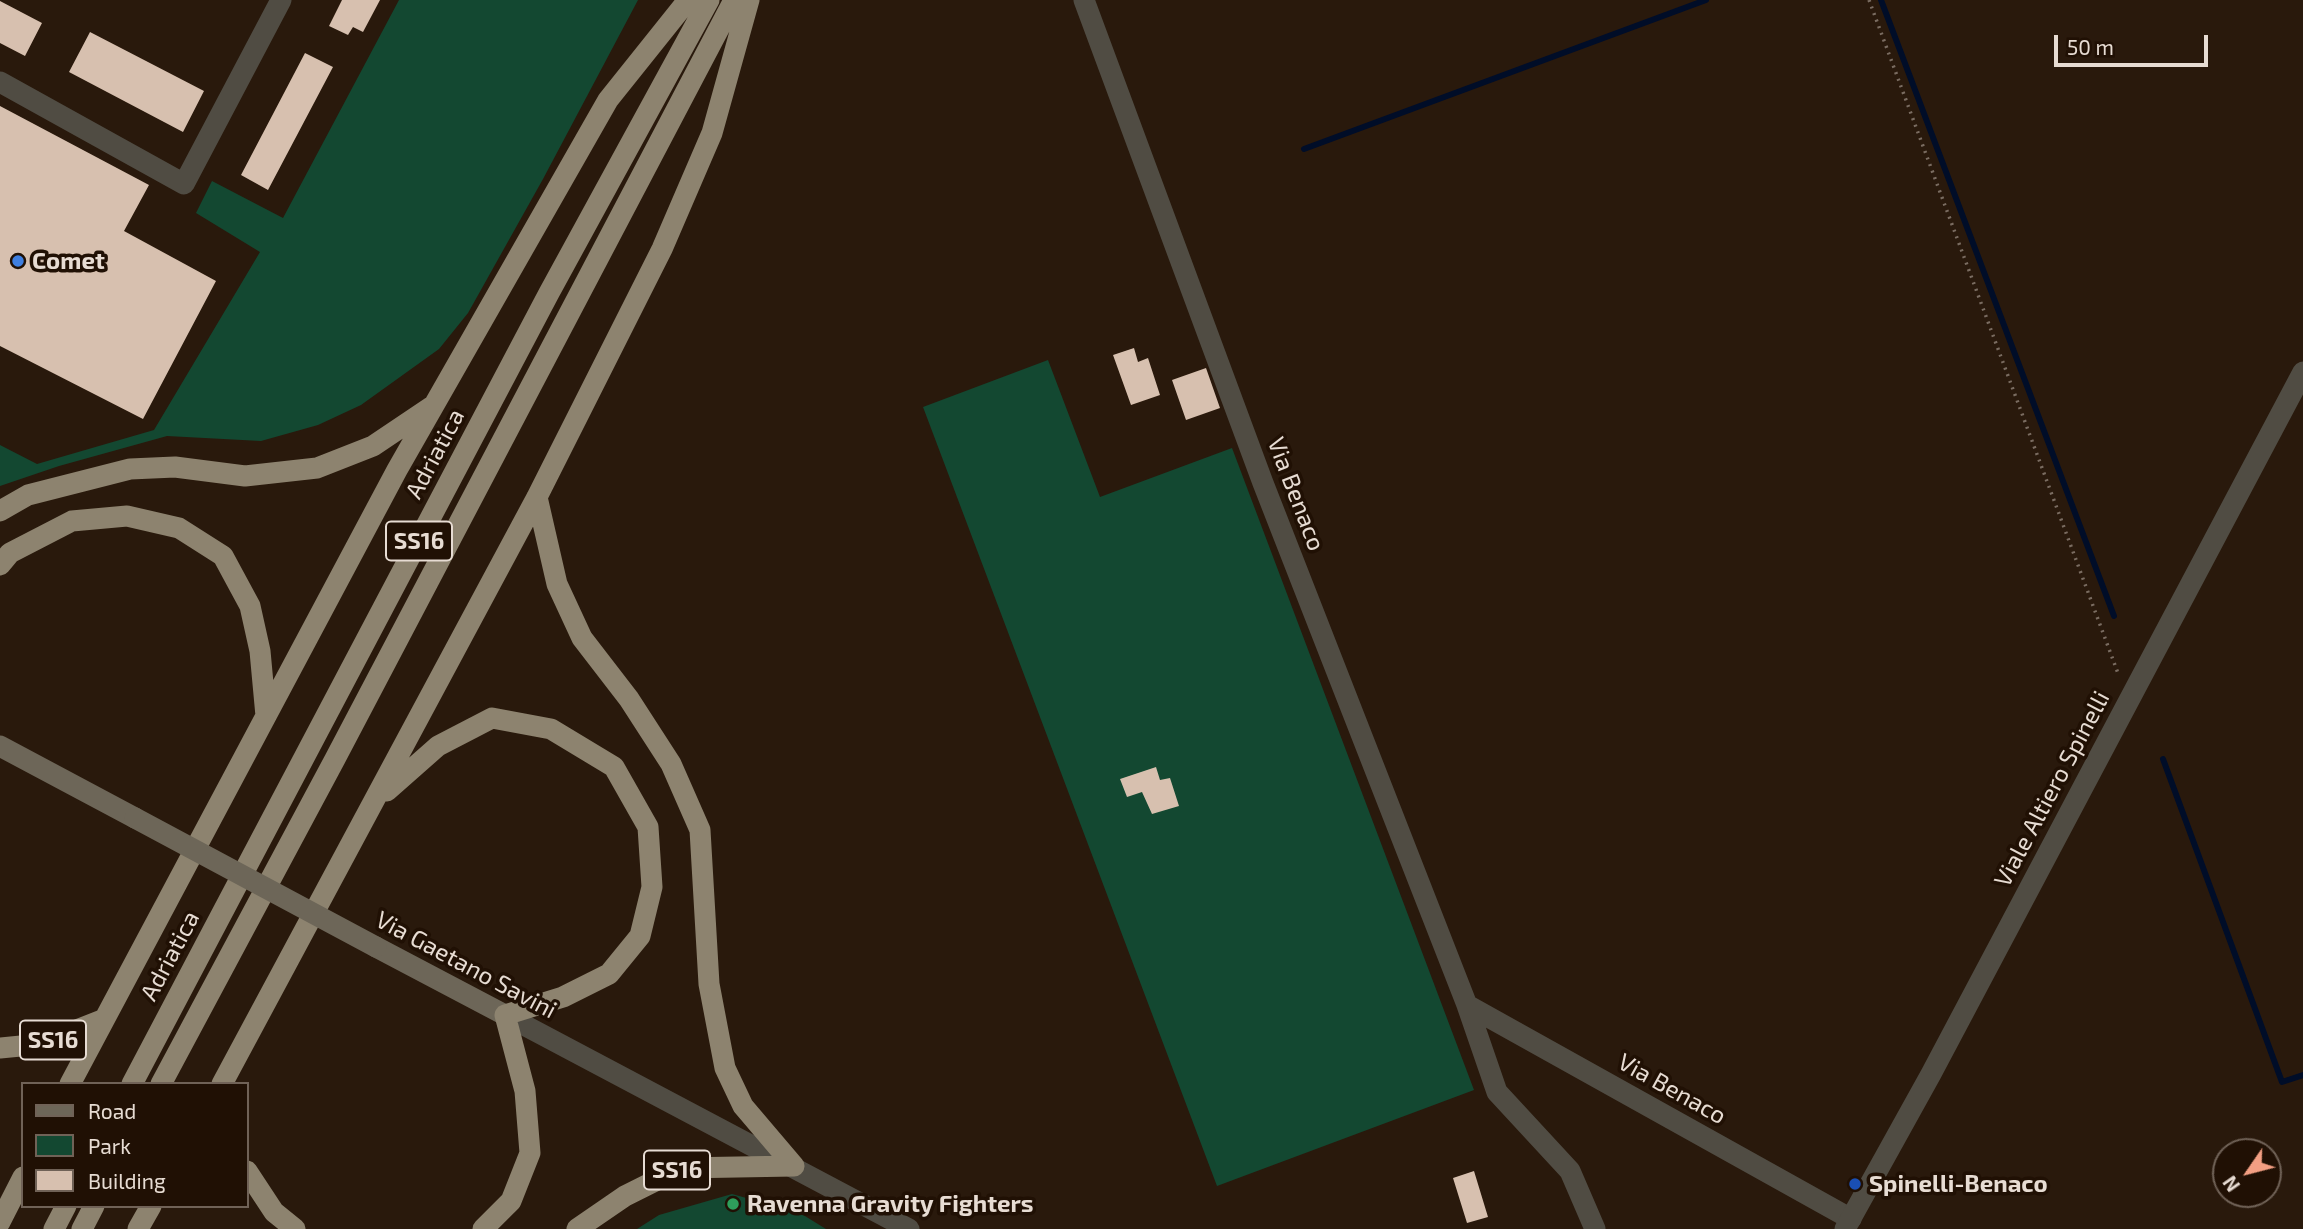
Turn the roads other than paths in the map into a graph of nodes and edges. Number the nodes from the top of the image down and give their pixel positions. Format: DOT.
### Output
graph roads {
  1 [pos="281,0"];
  2 [pos="688,0"];
  3 [pos="709,0"];
  4 [pos="734,0"];
  5 [pos="749,0"];
  6 [pos="1084,0"];
  7 [pos="0,82"];
  8 [pos="2303,372"];
  9 [pos="435,404"];
  10 [pos="537,497"];
  11 [pos="0,511"];
  12 [pos="0,565"];
  13 [pos="266,716"];
  14 [pos="0,746"];
  15 [pos="377,800"];
  16 [pos="1467,1004"];
  17 [pos="505,1015"];
  18 [pos="102,1020"];
  19 [pos="0,1048"];
  20 [pos="71,1082"];
  21 [pos="133,1082"];
  22 [pos="162,1082"];
  23 [pos="224,1082"];
  24 [pos="793,1166"];
  25 [pos="248,1173"];
  26 [pos="21,1181"];
  27 [pos="65,1208"];
  28 [pos="93,1208"];
  29 [pos="150,1208"];
  30 [pos="0,1222"];
  31 [pos="1848,1224"];
  32 [pos="54,1229"];
  33 [pos="82,1229"];
  34 [pos="138,1229"];
  35 [pos="295,1229"];
  36 [pos="483,1229"];
  37 [pos="577,1229"];
  38 [pos="909,1229"];
  39 [pos="1595,1229"];
  1 -- 7 [label="street"];
  2 -- 9 [label="highway, SS16"];
  3 -- 21 [label="highway, Adriatica / SS16"];
  4 -- 22 [label="highway, SS16"];
  5 -- 10 [label="highway"];
  6 -- 16 [label="street, Via Benaco"];
  8 -- 31 [label="street, Viale Altiero Spinelli"];
  9 -- 11 [label="highway, SS16"];
  9 -- 13 [label="highway, SS16"];
  10 -- 15 [label="highway"];
  10 -- 24 [label="highway"];
  12 -- 13 [label="highway"];
  13 -- 18 [label="highway, SS16"];
  14 -- 17 [label="main road, Via Gaetano Savini, bridge"];
  15 -- 17 [label="highway"];
  15 -- 23 [label="highway"];
  16 -- 31 [label="street, Via Benaco"];
  16 -- 39 [label="street, Via Benaco"];
  17 -- 24 [label="street, Via Gaetano Savini"];
  17 -- 36 [label="highway"];
  18 -- 19 [label="highway, SS16"];
  18 -- 20 [label="highway, SS16"];
  24 -- 37 [label="highway, SS16"];
  24 -- 38 [label="street, Via Gaetano Savini"];
  25 -- 35 [label="highway"];
  26 -- 30 [label="highway"];
  27 -- 32 [label="highway"];
  28 -- 33 [label="highway"];
  29 -- 34 [label="highway"];
}
